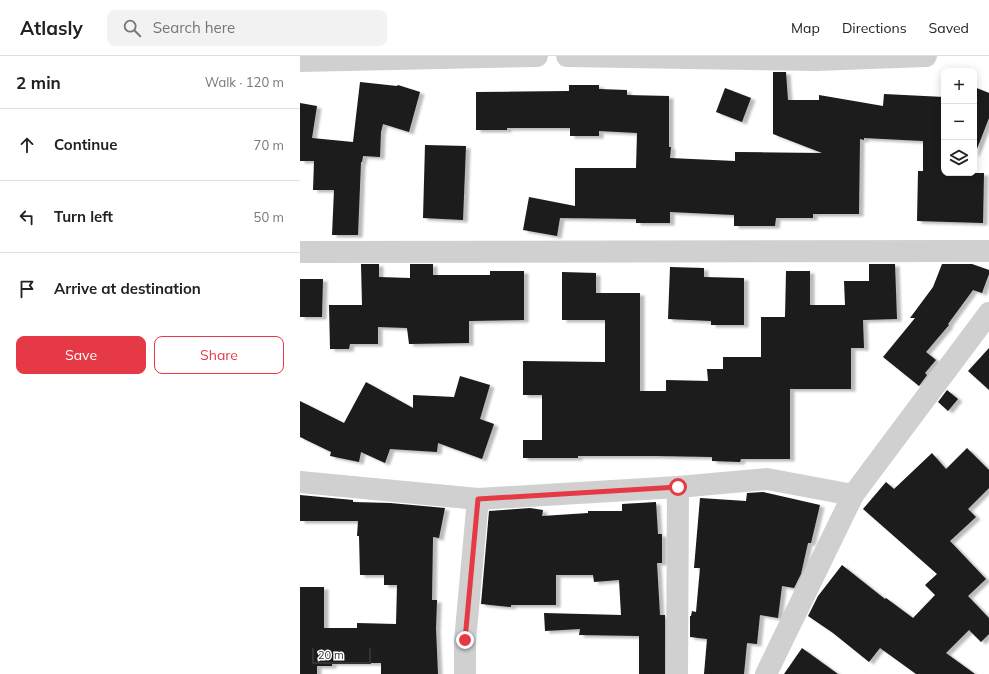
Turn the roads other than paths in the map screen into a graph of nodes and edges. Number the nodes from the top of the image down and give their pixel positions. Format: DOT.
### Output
graph roads {
  1 [pos="537,56"];
  2 [pos="567,56"];
  3 [pos="926,56"];
  4 [pos="817,58"];
  5 [pos="300,61"];
  6 [pos="989,251"];
  7 [pos="300,252"];
  8 [pos="989,313"];
  9 [pos="300,482"];
  10 [pos="678,487"];
  11 [pos="853,495"];
  12 [pos="478,499"];
  13 [pos="465,674"];
  14 [pos="677,674"];
  15 [pos="766,674"];
  1 -- 5 [label="street"];
  2 -- 4 [label="street"];
  3 -- 4 [label="street"];
  6 -- 7 [label="street"];
  8 -- 11 [label="street"];
  9 -- 12 [label="street"];
  10 -- 11 [label="street"];
  10 -- 12 [label="street"];
  10 -- 14 [label="street"];
  11 -- 15 [label="street"];
  12 -- 13 [label="street"];
}
